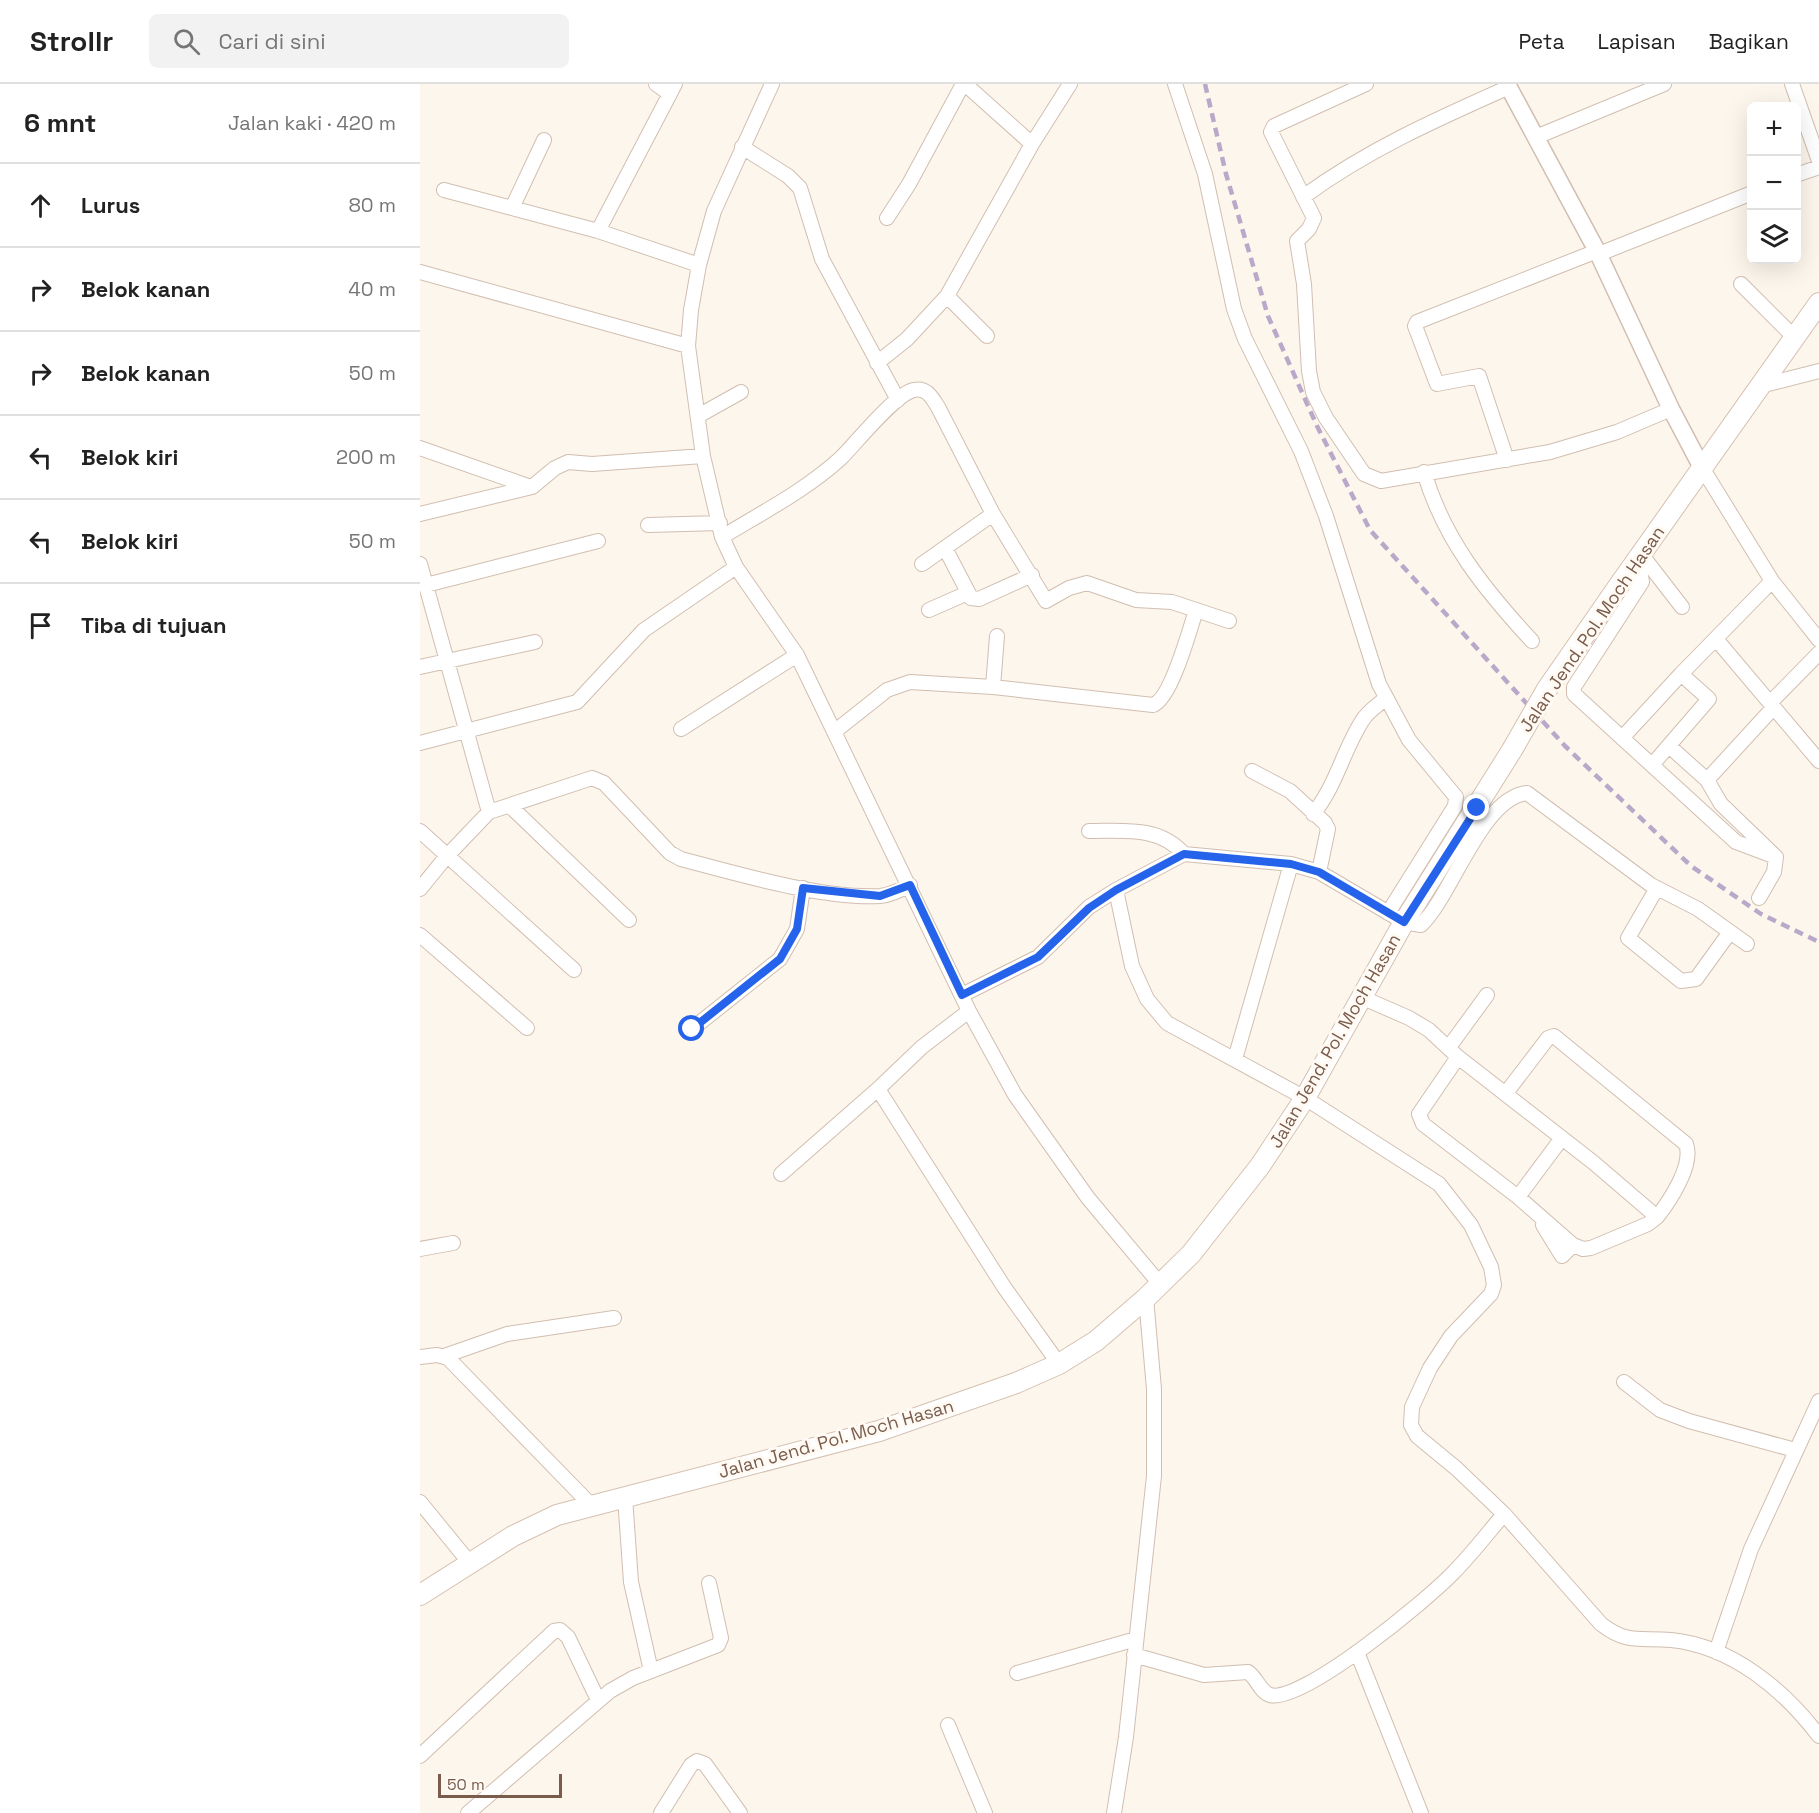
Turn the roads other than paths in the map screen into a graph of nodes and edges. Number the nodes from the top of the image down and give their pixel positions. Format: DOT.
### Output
graph roads {
  1 [pos="656,84"];
  2 [pos="772,84"];
  3 [pos="964,84"];
  4 [pos="1070,84"];
  5 [pos="1175,84"];
  6 [pos="1366,84"];
  7 [pos="1664,84"];
  8 [pos="1791,84"];
  9 [pos="1508,86"];
  10 [pos="673,89"];
  11 [pos="1536,137"];
  12 [pos="544,140"];
  13 [pos="1032,144"];
  14 [pos="742,147"];
  15 [pos="1819,161"];
  16 [pos="1819,166"];
  17 [pos="1801,174"];
  18 [pos="444,190"];
  19 [pos="1747,195"];
  20 [pos="1303,197"];
  21 [pos="512,208"];
  22 [pos="887,218"];
  23 [pos="598,231"];
  24 [pos="1598,252"];
  25 [pos="699,265"];
  26 [pos="420,272"];
  27 [pos="1740,284"];
  28 [pos="947,296"];
  29 [pos="1819,303"];
  30 [pos="987,336"];
  31 [pos="1795,338"];
  32 [pos="688,346"];
  33 [pos="877,363"];
  34 [pos="1819,370"];
  35 [pos="1761,386"];
  36 [pos="741,392"];
  37 [pos="898,400"];
  38 [pos="1671,409"];
  39 [pos="698,416"];
  40 [pos="420,448"];
  41 [pos="703,456"];
  42 [pos="1508,460"];
  43 [pos="1701,466"];
  44 [pos="1424,472"];
  45 [pos="532,487"];
  46 [pos="420,514"];
  47 [pos="993,514"];
  48 [pos="648,525"];
  49 [pos="721,530"];
  50 [pos="598,541"];
  51 [pos="945,548"];
  52 [pos="420,564"];
  53 [pos="922,564"];
  54 [pos="736,567"];
  55 [pos="1634,569"];
  56 [pos="1032,575"];
  57 [pos="1772,581"];
  58 [pos="426,585"];
  59 [pos="969,594"];
  60 [pos="1682,607"];
  61 [pos="929,610"];
  62 [pos="1196,610"];
  63 [pos="1229,621"];
  64 [pos="997,636"];
  65 [pos="1716,639"];
  66 [pos="1819,640"];
  67 [pos="1532,641"];
  68 [pos="535,642"];
  69 [pos="1819,653"];
  70 [pos="797,656"];
  71 [pos="447,660"];
  72 [pos="420,667"];
  73 [pos="1681,674"];
  74 [pos="993,687"];
  75 [pos="1386,698"];
  76 [pos="1772,705"];
  77 [pos="681,729"];
  78 [pos="834,732"];
  79 [pos="468,733"];
  80 [pos="1622,738"];
  81 [pos="420,743"];
  82 [pos="1669,746"];
  83 [pos="1819,761"];
  84 [pos="1652,765"];
  85 [pos="1252,771"];
  86 [pos="1707,780"];
  87 [pos="510,806"];
  88 [pos="489,812"];
  89 [pos="1313,814"];
  90 [pos="420,831"];
  91 [pos="1089,831"];
  92 [pos="1184,854"];
  93 [pos="446,857"];
  94 [pos="1776,857"];
  95 [pos="1291,864"];
  96 [pos="1319,872"];
  97 [pos="910,885"];
  98 [pos="803,888"];
  99 [pos="1657,888"];
  100 [pos="420,889"];
  101 [pos="1116,890"];
  102 [pos="1759,898"];
  103 [pos="1396,917"];
  104 [pos="629,920"];
  105 [pos="1730,932"];
  106 [pos="420,935"];
  107 [pos="1747,945"];
  108 [pos="574,970"];
  109 [pos="962,995"];
  110 [pos="1487,995"];
  111 [pos="1361,997"];
  112 [pos="969,1011"];
  113 [pos="527,1028"];
  114 [pos="692,1029"];
  115 [pos="1453,1052"];
  116 [pos="1235,1059"];
  117 [pos="878,1089"];
  118 [pos="1506,1093"];
  119 [pos="1305,1098"];
  120 [pos="1562,1138"];
  121 [pos="781,1174"];
  122 [pos="1518,1197"];
  123 [pos="1657,1217"];
  124 [pos="453,1243"];
  125 [pos="420,1249"];
  126 [pos="1160,1284"];
  127 [pos="1146,1298"];
  128 [pos="614,1318"];
  129 [pos="444,1356"];
  130 [pos="420,1357"];
  131 [pos="1059,1364"];
  132 [pos="1624,1382"];
  133 [pos="1819,1401"];
  134 [pos="1795,1450"];
  135 [pos="624,1497"];
  136 [pos="420,1502"];
  137 [pos="591,1504"];
  138 [pos="1504,1514"];
  139 [pos="469,1563"];
  140 [pos="709,1583"];
  141 [pos="420,1595"];
  142 [pos="1136,1639"];
  143 [pos="1357,1652"];
  144 [pos="1716,1652"];
  145 [pos="1134,1656"];
  146 [pos="651,1671"];
  147 [pos="1017,1673"];
  148 [pos="598,1700"];
  149 [pos="948,1725"];
  150 [pos="1819,1736"];
  151 [pos="420,1756"];
  152 [pos="468,1813"];
  153 [pos="661,1813"];
  154 [pos="740,1813"];
  155 [pos="985,1813"];
  156 [pos="1114,1813"];
  157 [pos="1421,1813"];
  1 -- 10 [label="street"];
  2 -- 14 [label="street"];
  3 -- 13 [label="street"];
  3 -- 22 [label="street"];
  4 -- 13 [label="street"];
  5 -- 75 [label="street"];
  6 -- 20 [label="street"];
  7 -- 11 [label="street"];
  8 -- 15 [label="street"];
  9 -- 11 [label="street"];
  9 -- 20 [label="street"];
  10 -- 23 [label="street"];
  11 -- 24 [label="street"];
  12 -- 21 [label="street"];
  13 -- 28 [label="street"];
  14 -- 25 [label="street"];
  14 -- 33 [label="street"];
  16 -- 17 [label="street"];
  18 -- 21 [label="street"];
  19 -- 24 [label="street"];
  20 -- 44 [label="street"];
  21 -- 23 [label="street"];
  23 -- 25 [label="street"];
  24 -- 38 [label="street"];
  24 -- 42 [label="street"];
  25 -- 32 [label="street"];
  26 -- 32 [label="street"];
  27 -- 31 [label="street"];
  28 -- 30 [label="street"];
  28 -- 33 [label="street"];
  29 -- 31 [label="main road, Jalan Jend. Pol. Moch Hasan"];
  31 -- 35 [label="main road, Jalan Jend. Pol. Moch Hasan"];
  32 -- 39 [label="street"];
  33 -- 37 [label="street"];
  34 -- 35 [label="street"];
  35 -- 43 [label="main road, Jalan Jend. Pol. Moch Hasan"];
  36 -- 39 [label="street"];
  37 -- 47 [label="street"];
  37 -- 49 [label="street"];
  38 -- 42 [label="street"];
  38 -- 43 [label="street"];
  39 -- 41 [label="street"];
  40 -- 45 [label="street"];
  41 -- 45 [label="street"];
  41 -- 49 [label="street"];
  42 -- 44 [label="street"];
  43 -- 55 [label="main road, Jalan Jend. Pol. Moch Hasan"];
  43 -- 57 [label="street"];
  44 -- 67 [label="street"];
  45 -- 46 [label="street"];
  47 -- 51 [label="street"];
  47 -- 56 [label="street"];
  48 -- 49 [label="street"];
  49 -- 54 [label="street"];
  50 -- 58 [label="street"];
  51 -- 53 [label="street"];
  51 -- 59 [label="street"];
  52 -- 58 [label="street"];
  54 -- 70 [label="street"];
  54 -- 79 [label="street"];
  55 -- 60 [label="street"];
  55 -- 80 [label="street"];
  55 -- 103 [label="main road, Jalan Jend. Pol. Moch Hasan, bridge"];
  56 -- 59 [label="street"];
  56 -- 62 [label="street"];
  57 -- 65 [label="street"];
  57 -- 66 [label="street"];
  58 -- 71 [label="street"];
  59 -- 61 [label="street"];
  62 -- 63 [label="street"];
  62 -- 74 [label="street"];
  64 -- 74 [label="street"];
  65 -- 73 [label="street"];
  65 -- 76 [label="street"];
  68 -- 71 [label="street"];
  69 -- 76 [label="street"];
  70 -- 77 [label="street"];
  70 -- 78 [label="street"];
  71 -- 72 [label="street"];
  71 -- 79 [label="street"];
  73 -- 80 [label="street"];
  73 -- 82 [label="street"];
  74 -- 78 [label="street"];
  75 -- 89 [label="street"];
  75 -- 103 [label="street"];
  76 -- 83 [label="street"];
  76 -- 86 [label="street"];
  78 -- 97 [label="street"];
  79 -- 81 [label="street"];
  79 -- 88 [label="street"];
  80 -- 84 [label="street"];
  82 -- 84 [label="street"];
  82 -- 86 [label="street"];
  84 -- 94 [label="street"];
  85 -- 89 [label="street"];
  86 -- 94 [label="street"];
  87 -- 88 [label="street"];
  87 -- 98 [label="street"];
  87 -- 104 [label="street"];
  88 -- 93 [label="street"];
  89 -- 96 [label="street"];
  90 -- 93 [label="street"];
  91 -- 92 [label="street"];
  92 -- 95 [label="street"];
  92 -- 101 [label="street"];
  93 -- 100 [label="street"];
  93 -- 108 [label="street"];
  94 -- 102 [label="street"];
  95 -- 96 [label="street"];
  95 -- 116 [label="street"];
  96 -- 103 [label="street"];
  97 -- 98 [label="street"];
  97 -- 109 [label="street"];
  98 -- 114 [label="street"];
  99 -- 103 [label="street"];
  99 -- 105 [label="street"];
  99 -- 105 [label="street"];
  101 -- 109 [label="street"];
  101 -- 116 [label="street"];
  103 -- 111 [label="main road, Jalan Jend. Pol. Moch Hasan"];
  105 -- 107 [label="street"];
  106 -- 113 [label="street"];
  109 -- 112 [label="street"];
  110 -- 115 [label="street"];
  111 -- 115 [label="street"];
  111 -- 119 [label="main road, Jalan Jend. Pol. Moch Hasan"];
  112 -- 117 [label="street"];
  112 -- 126 [label="street"];
  115 -- 118 [label="street"];
  115 -- 122 [label="street"];
  116 -- 119 [label="street"];
  117 -- 121 [label="street"];
  117 -- 131 [label="street"];
  118 -- 120 [label="street"];
  118 -- 123 [label="street"];
  119 -- 126 [label="main road, Jalan Jend. Pol. Moch Hasan"];
  119 -- 138 [label="street"];
  120 -- 122 [label="street"];
  120 -- 123 [label="street"];
  122 -- 123 [label="street"];
  124 -- 125 [label="street"];
  126 -- 127 [label="main road, Jalan Jend. Pol. Moch Hasan"];
  127 -- 131 [label="main road, Jalan Jend. Pol. Moch Hasan"];
  127 -- 142 [label="street"];
  128 -- 129 [label="street"];
  129 -- 130 [label="street"];
  129 -- 137 [label="street"];
  131 -- 135 [label="main road, Jalan Jend. Pol. Moch Hasan"];
  132 -- 134 [label="street"];
  133 -- 134 [label="street"];
  134 -- 144 [label="street"];
  135 -- 137 [label="main road, Jalan Jend. Pol. Moch Hasan"];
  135 -- 146 [label="street"];
  136 -- 139 [label="street"];
  137 -- 139 [label="main road, Jalan Jend. Pol. Moch Hasan"];
  138 -- 143 [label="street"];
  138 -- 144 [label="street"];
  139 -- 141 [label="main road, Jalan Jend. Pol. Moch Hasan"];
  140 -- 146 [label="street"];
  142 -- 145 [label="street"];
  142 -- 147 [label="street"];
  143 -- 145 [label="street"];
  143 -- 157 [label="street"];
  144 -- 150 [label="street"];
  145 -- 156 [label="street"];
  146 -- 148 [label="street"];
  148 -- 151 [label="street"];
  148 -- 152 [label="street"];
  149 -- 155 [label="street"];
  153 -- 154 [label="street"];
}
